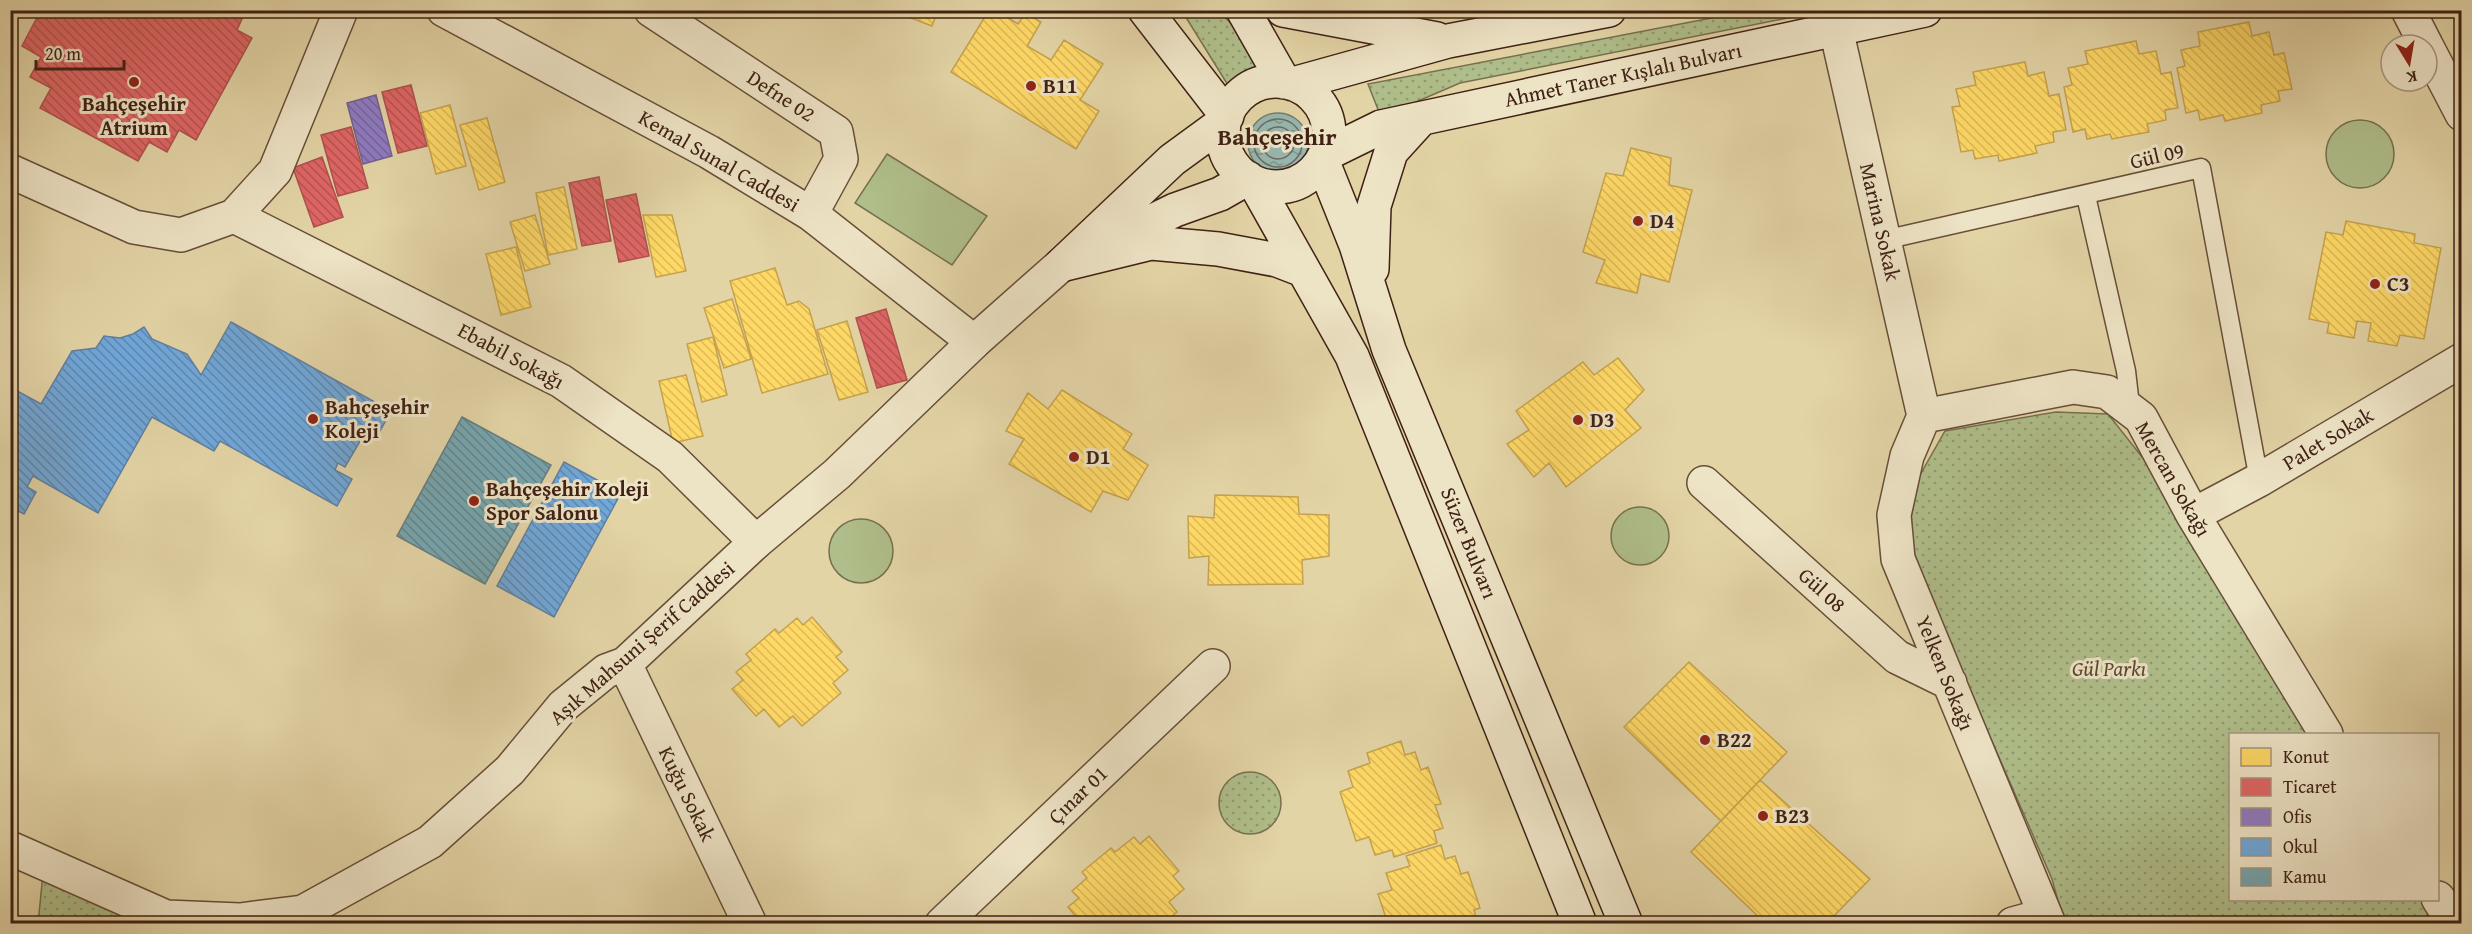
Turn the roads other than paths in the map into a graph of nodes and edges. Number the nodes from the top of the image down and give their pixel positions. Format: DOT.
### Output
graph roads {
  1 [pos="341,10"];
  2 [pos="444,10"];
  3 [pos="651,10"];
  4 [pos="1145,10"];
  5 [pos="1243,10"];
  6 [pos="1283,10"];
  7 [pos="1609,10"];
  8 [pos="1925,10"];
  9 [pos="2408,10"];
  10 [pos="1836,29"];
  11 [pos="2420,33"];
  12 [pos="1448,41"];
  13 [pos="2439,71"];
  14 [pos="1289,83"];
  15 [pos="2462,114"];
  16 [pos="1226,119"];
  17 [pos="1421,119"];
  18 [pos="1324,157"];
  19 [pos="10,171"];
  20 [pos="1251,180"];
  21 [pos="2086,196"];
  22 [pos="811,214"];
  23 [pos="234,216"];
  24 [pos="1884,240"];
  25 [pos="1061,265"];
  26 [pos="1302,270"];
  27 [pos="1371,289"];
  28 [pos="974,342"];
  29 [pos="2462,360"];
  30 [pos="2127,407"];
  31 [pos="1923,416"];
  32 [pos="2259,480"];
  33 [pos="1704,483"];
  34 [pos="2193,515"];
  35 [pos="756,542"];
  36 [pos="625,663"];
  37 [pos="1214,666"];
  38 [pos="1950,683"];
  39 [pos="2325,733"];
  40 [pos="10,848"];
  41 [pos="2439,900"];
  42 [pos="294,918"];
  43 [pos="2047,919"];
  44 [pos="167,920"];
  45 [pos="750,924"];
  46 [pos="942,924"];
  47 [pos="1580,924"];
  48 [pos="1626,924"];
  49 [pos="2013,924"];
  50 [pos="2454,924"];
  1 -- 23 [label="street"];
  2 -- 22 [label="street, Kemal Sunal Caddesi"];
  3 -- 22 [label="street, Defne 02"];
  4 -- 16 [label="street"];
  5 -- 14 [label="street"];
  6 -- 12 [label="street"];
  7 -- 12 [label="street"];
  8 -- 10 [label="street, Ahmet Taner Kışlalı Bulvarı"];
  9 -- 11 [label="street"];
  10 -- 17 [label="street, Ahmet Taner Kışlalı Bulvarı"];
  10 -- 24 [label="street, Marina Sokak"];
  12 -- 14 [label="street"];
  13 -- 15 [label="street"];
  14 -- 16 [label="street"];
  14 -- 18 [label="street"];
  16 -- 20 [label="street"];
  16 -- 25 [label="street"];
  17 -- 18 [label="street, Ahmet Taner Kışlalı Bulvarı"];
  17 -- 27 [label="street"];
  18 -- 20 [label="street"];
  18 -- 27 [label="street, Süzer Bulvarı"];
  19 -- 23 [label="street"];
  20 -- 25 [label="street"];
  20 -- 26 [label="street, Süzer Bulvarı"];
  21 -- 24 [label="lane, Gül 09"];
  21 -- 30 [label="lane"];
  21 -- 32 [label="lane, Gül 09"];
  22 -- 28 [label="street, Kemal Sunal Caddesi"];
  23 -- 35 [label="street, Ebabil Sokağı"];
  24 -- 31 [label="street, Marina Sokak"];
  25 -- 26 [label="street"];
  25 -- 28 [label="street, Aşık Mahsuni Şerif Caddesi"];
  26 -- 47 [label="street, Süzer Bulvarı"];
  27 -- 48 [label="street, Süzer Bulvarı"];
  28 -- 35 [label="street, Aşık Mahsuni Şerif Caddesi"];
  29 -- 32 [label="street, Palet Sokak"];
  30 -- 31 [label="street, Mercan Sokağı"];
  30 -- 34 [label="street, Mercan Sokağı"];
  31 -- 38 [label="street, Yelken Sokağı"];
  32 -- 34 [label="street, Palet Sokak"];
  33 -- 38 [label="street, Gül 08"];
  34 -- 39 [label="street, Mercan Sokağı"];
  35 -- 36 [label="street, Aşık Mahsuni Şerif Caddesi"];
  36 -- 42 [label="street, Aşık Mahsuni Şerif Caddesi"];
  36 -- 45 [label="street, Kuğu Sokak"];
  37 -- 46 [label="street, Çınar 01"];
  38 -- 43 [label="street, Yelken Sokağı"];
  40 -- 44 [label="street, Aşık Mahsuni Şerif Caddesi"];
  41 -- 50 [label="street"];
  42 -- 44 [label="street, Aşık Mahsuni Şerif Caddesi"];
  43 -- 49 [label="street"];
}
